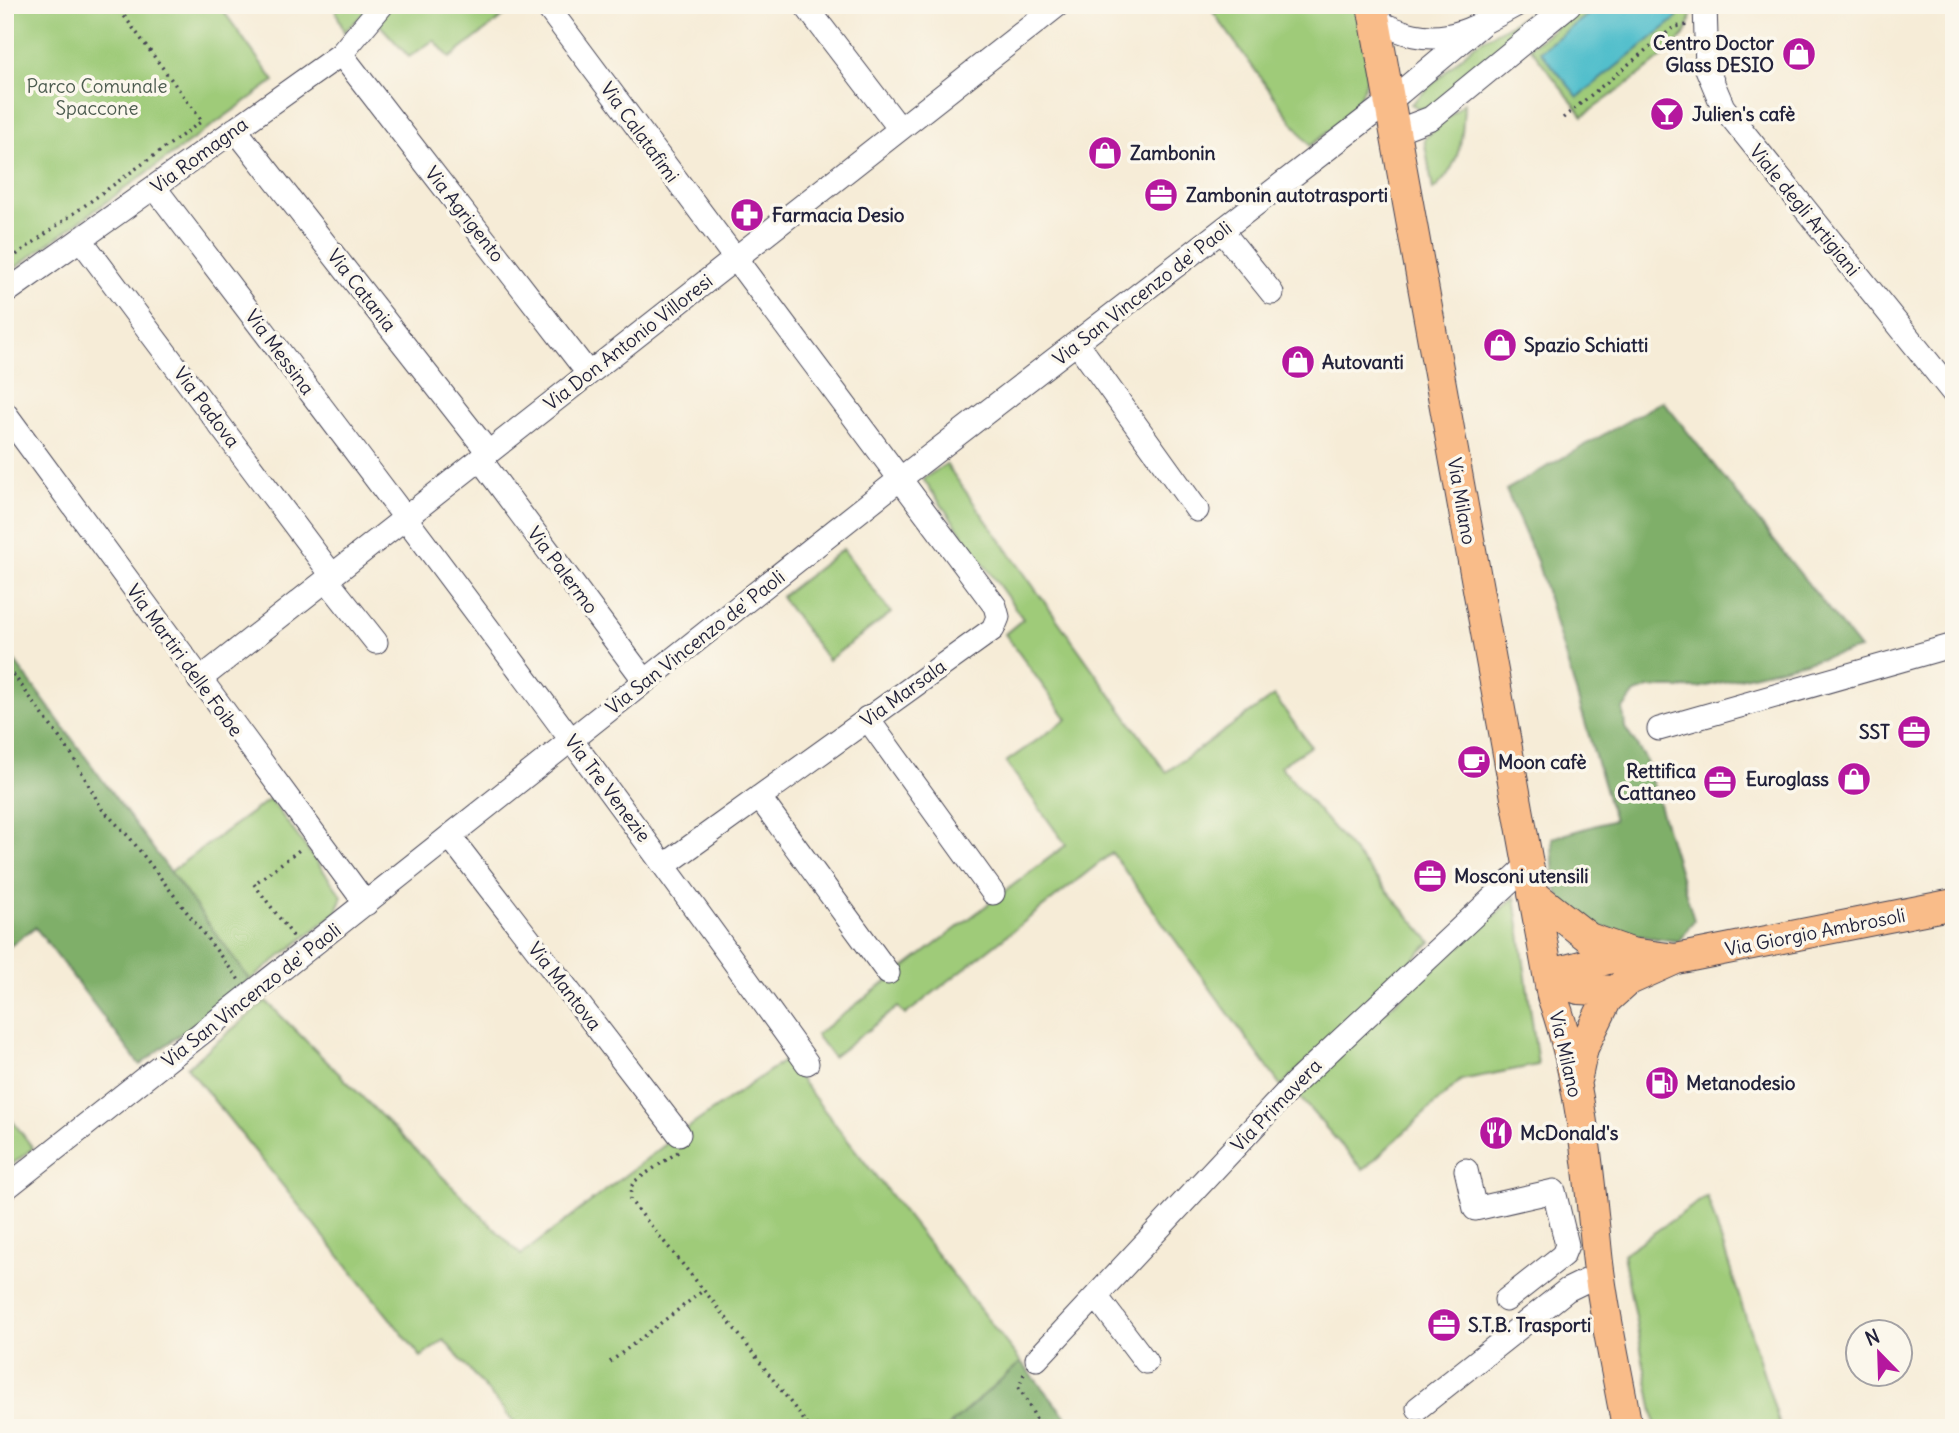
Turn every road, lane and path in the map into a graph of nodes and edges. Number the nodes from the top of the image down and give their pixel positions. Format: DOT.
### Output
graph roads {
  1 [pos="116,5"];
  2 [pos="382,5"];
  3 [pos="546,5"];
  4 [pos="805,5"];
  5 [pos="1058,5"];
  6 [pos="1516,5"];
  7 [pos="1569,5"];
  8 [pos="1373,13"];
  9 [pos="1705,14"];
  10 [pos="1481,25"];
  11 [pos="341,54"];
  12 [pos="1389,101"];
  13 [pos="1563,118"];
  14 [pos="235,129"];
  15 [pos="901,129"];
  16 [pos="1394,132"];
  17 [pos="155,188"];
  18 [pos="1222,231"];
  19 [pos="81,240"];
  20 [pos="734,259"];
  21 [pos="5,263"];
  22 [pos="5,293"];
  23 [pos="1272,293"];
  24 [pos="1077,342"];
  25 [pos="588,373"];
  26 [pos="1954,394"];
  27 [pos="5,413"];
  28 [pos="484,456"];
  29 [pos="900,479"];
  30 [pos="1197,510"];
  31 [pos="406,517"];
  32 [pos="329,577"];
  33 [pos="376,642"];
  34 [pos="1954,645"];
  35 [pos="5,663"];
  36 [pos="199,680"];
  37 [pos="645,681"];
  38 [pos="867,718"];
  39 [pos="1659,729"];
  40 [pos="571,740"];
  41 [pos="759,797"];
  42 [pos="451,838"];
  43 [pos="306,845"];
  44 [pos="665,865"];
  45 [pos="1528,865"];
  46 [pos="993,893"];
  47 [pos="1533,894"];
  48 [pos="366,904"];
  49 [pos="1954,904"];
  50 [pos="286,945"];
  51 [pos="1630,953"];
  52 [pos="1676,959"];
  53 [pos="888,973"];
  54 [pos="249,974"];
  55 [pos="1551,988"];
  56 [pos="1616,991"];
  57 [pos="807,1063"];
  58 [pos="1575,1095"];
  59 [pos="679,1134"];
  60 [pos="1466,1170"];
  61 [pos="5,1189"];
  62 [pos="1584,1198"];
  63 [pos="1599,1265"];
  64 [pos="705,1290"];
  65 [pos="1096,1296"];
  66 [pos="1506,1300"];
  67 [pos="1037,1359"];
  68 [pos="610,1362"];
  69 [pos="1146,1362"];
  70 [pos="1418,1408"];
  71 [pos="810,1428"];
  72 [pos="1041,1428"];
  73 [pos="1627,1428"];
  1 -- 21 [label="path"];
  2 -- 11 [label="street, Via Romagna"];
  3 -- 20 [label="street, Via Calatafimi"];
  4 -- 15 [label="street"];
  5 -- 15 [label="street, Via Don Antonio Villoresi"];
  6 -- 10 [label="street"];
  7 -- 16 [label="street"];
  8 -- 10 [label="street"];
  8 -- 12 [label="main road, Via Milano"];
  9 -- 13 [label="path"];
  9 -- 26 [label="street, Viale degli Artigiani"];
  10 -- 12 [label="street, Via San Vincenzo de' Paoli"];
  11 -- 14 [label="street, Via Romagna"];
  11 -- 25 [label="street, Via Agrigento"];
  12 -- 16 [label="main road, Via Milano"];
  12 -- 18 [label="street, Via San Vincenzo de' Paoli"];
  14 -- 17 [label="street, Via Romagna"];
  14 -- 28 [label="street, Via Catania"];
  15 -- 20 [label="street, Via Don Antonio Villoresi"];
  16 -- 45 [label="main road, Via Milano"];
  17 -- 19 [label="street, Via Romagna"];
  17 -- 31 [label="street, Via Messina"];
  18 -- 23 [label="street"];
  18 -- 24 [label="street, Via San Vincenzo de' Paoli"];
  19 -- 22 [label="street, Via Romagna"];
  19 -- 32 [label="street, Via Padova"];
  20 -- 25 [label="street, Via Don Antonio Villoresi"];
  20 -- 29 [label="street, Via Calatafimi"];
  24 -- 29 [label="street, Via San Vincenzo de' Paoli"];
  24 -- 30 [label="street"];
  25 -- 28 [label="street, Via Don Antonio Villoresi"];
  27 -- 36 [label="street, Via Martiri delle Foibe"];
  28 -- 31 [label="street, Via Don Antonio Villoresi"];
  28 -- 37 [label="street, Via Palermo"];
  29 -- 37 [label="street, Via San Vincenzo de' Paoli"];
  29 -- 38 [label="street, Via Marsala"];
  31 -- 32 [label="street, Via Don Antonio Villoresi"];
  31 -- 40 [label="street, Via Tre Venezie"];
  32 -- 33 [label="street, Via Padova"];
  32 -- 36 [label="street, Via Don Antonio Villoresi"];
  34 -- 39 [label="street"];
  35 -- 54 [label="path"];
  36 -- 48 [label="street, Via Martiri delle Foibe"];
  37 -- 40 [label="street, Via San Vincenzo de' Paoli"];
  38 -- 41 [label="street, Via Marsala"];
  38 -- 46 [label="street"];
  40 -- 42 [label="street, Via San Vincenzo de' Paoli"];
  40 -- 44 [label="street, Via Tre Venezie"];
  41 -- 44 [label="street, Via Marsala"];
  41 -- 53 [label="street"];
  42 -- 48 [label="street, Via San Vincenzo de' Paoli"];
  42 -- 59 [label="street, Via Mantova"];
  43 -- 50 [label="path"];
  44 -- 57 [label="street, Via Tre Venezie"];
  45 -- 47 [label="main road, Via Milano"];
  45 -- 65 [label="street, Via Primavera"];
  47 -- 51 [label="main road, Via Giorgio Ambrosoli"];
  47 -- 55 [label="main road, Via Milano"];
  48 -- 61 [label="street, Via San Vincenzo de' Paoli"];
  49 -- 52 [label="main road, Via Giorgio Ambrosoli"];
  51 -- 52 [label="main road, Via Giorgio Ambrosoli"];
  51 -- 55 [label="main road, Via Giorgio Ambrosoli"];
  52 -- 56 [label="main road, Via Giorgio Ambrosoli"];
  55 -- 56 [label="main road"];
  55 -- 58 [label="main road, Via Milano"];
  55 -- 62 [label="main road, Via Milano"];
  56 -- 58 [label="main road, Via Giorgio Ambrosoli"];
  58 -- 62 [label="main road, Via Milano"];
  59 -- 64 [label="path"];
  60 -- 66 [label="street"];
  62 -- 63 [label="main road"];
  63 -- 70 [label="street"];
  63 -- 73 [label="main road"];
  64 -- 68 [label="path"];
  64 -- 71 [label="path"];
  65 -- 67 [label="street, Via Primavera"];
  65 -- 69 [label="street"];
  67 -- 72 [label="path"];
}
